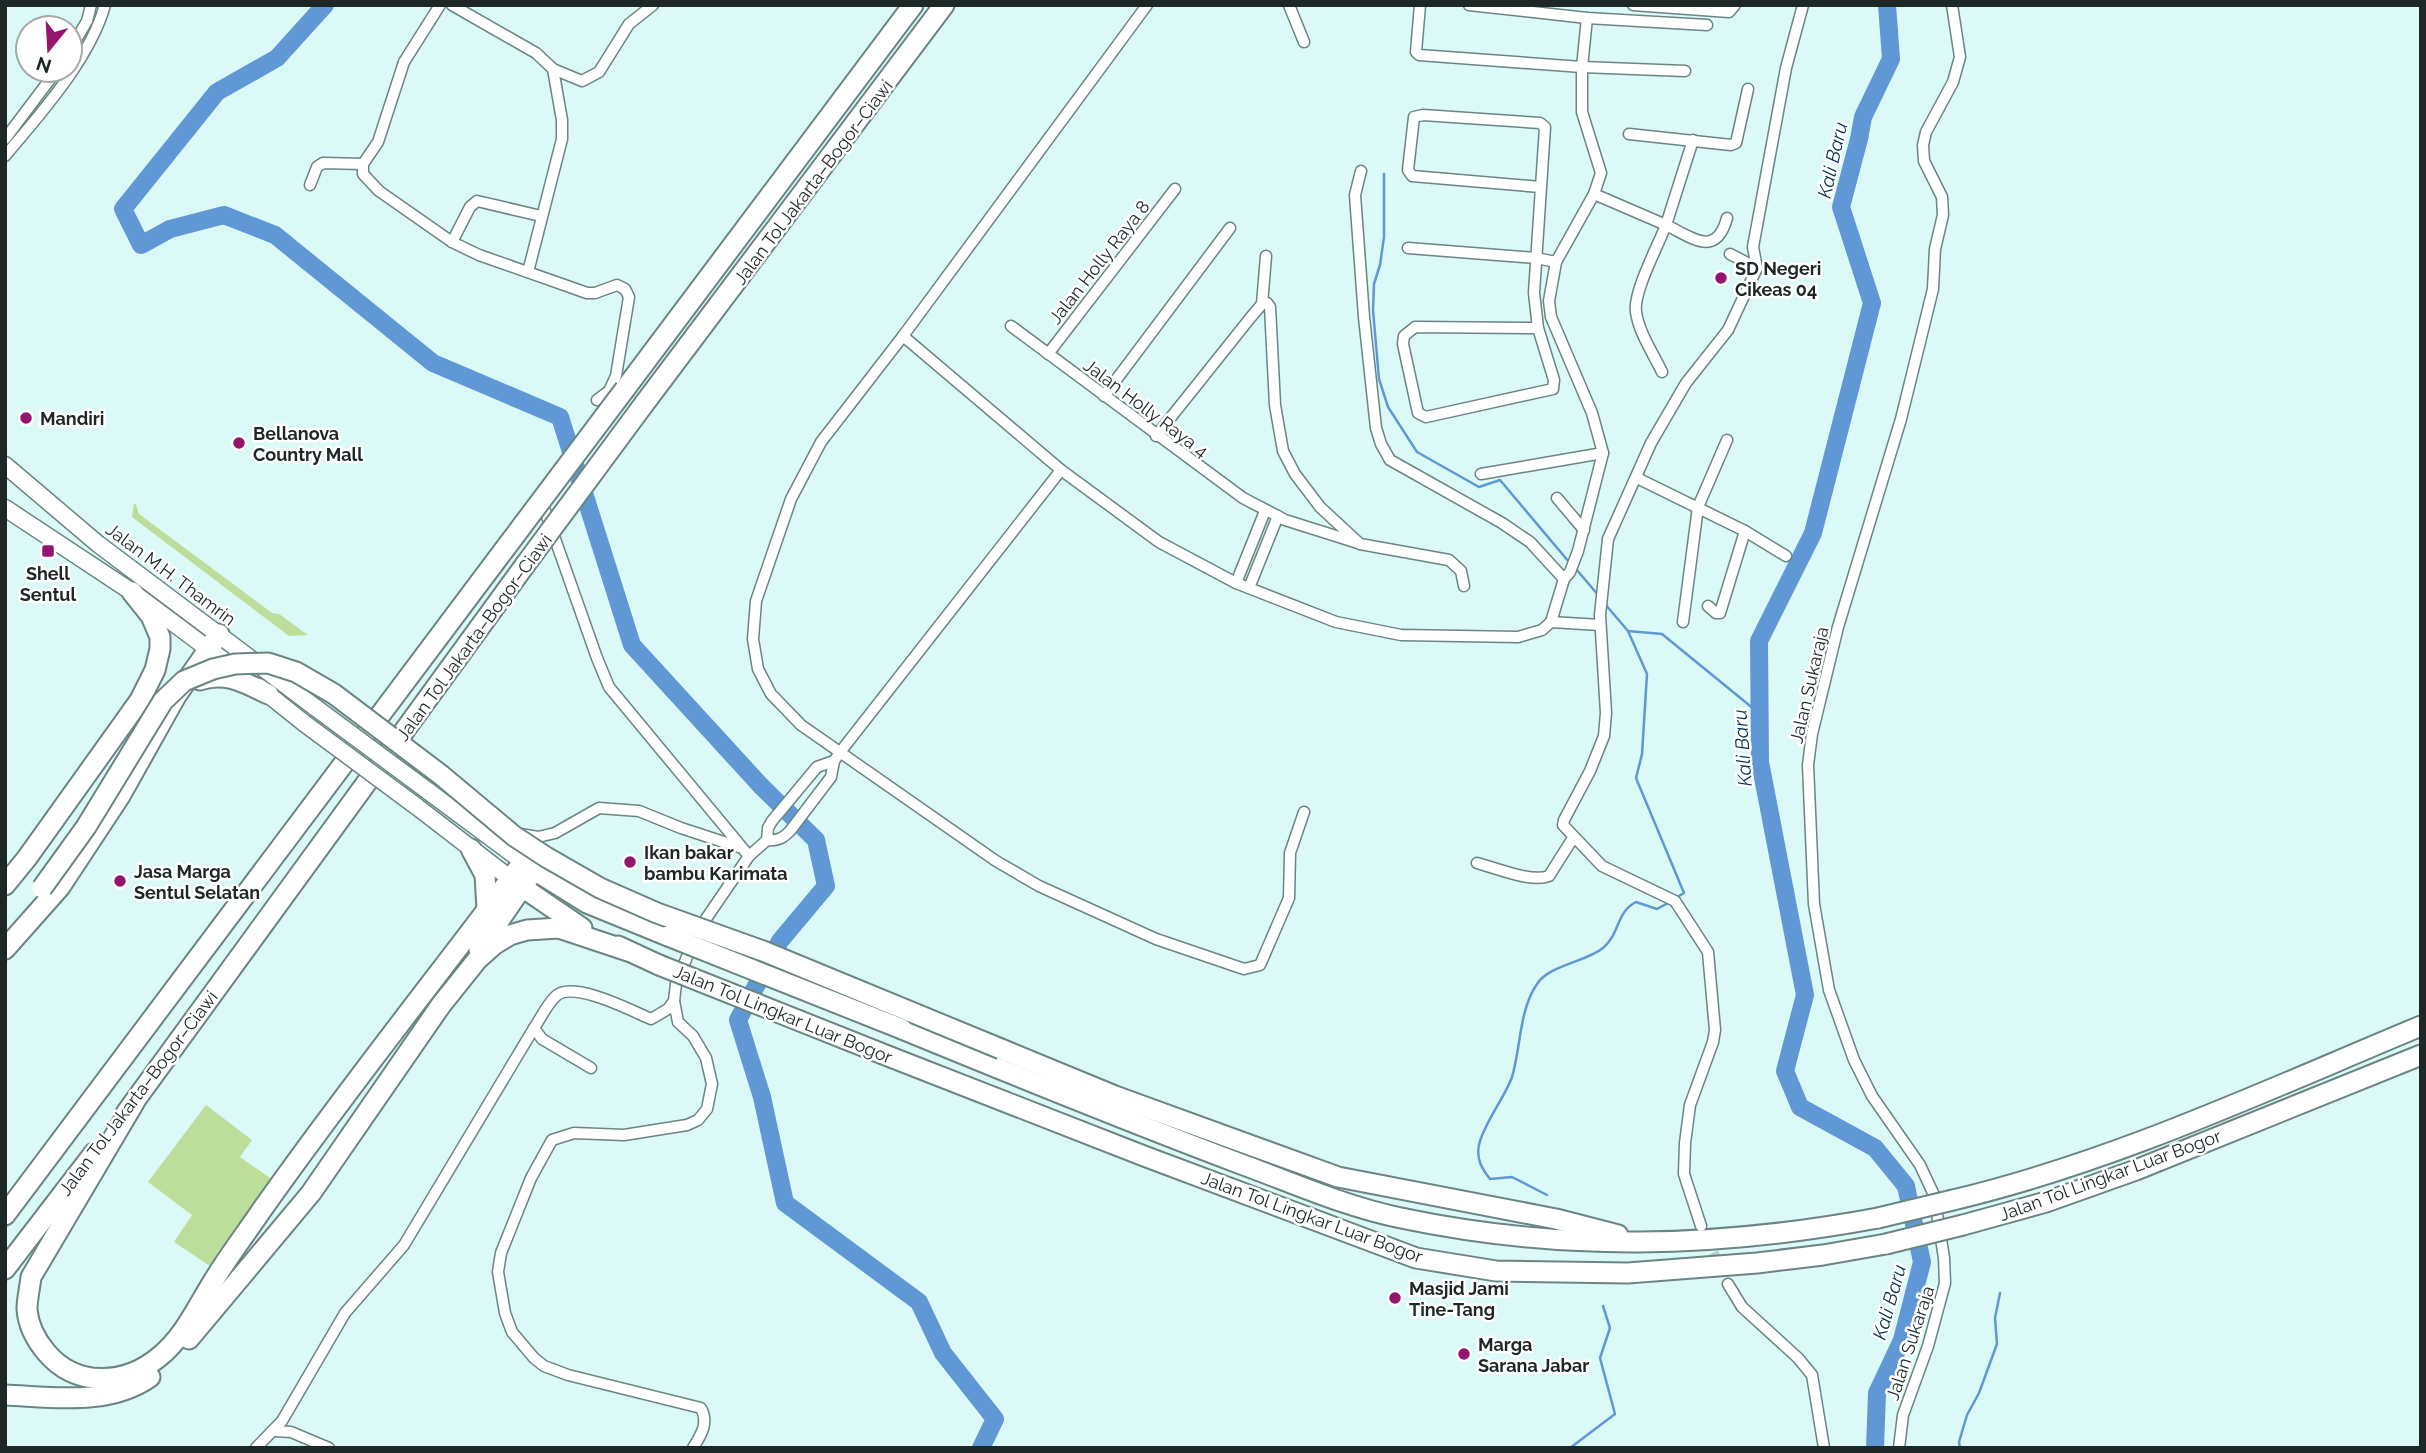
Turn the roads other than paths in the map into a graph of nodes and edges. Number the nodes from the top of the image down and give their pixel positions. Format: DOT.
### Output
graph roads {
  1 [pos="91,5"];
  2 [pos="105,5"];
  3 [pos="440,5"];
  4 [pos="452,5"];
  5 [pos="653,5"];
  6 [pos="913,5"];
  7 [pos="944,5"];
  8 [pos="1147,5"];
  9 [pos="1289,5"];
  10 [pos="1420,5"];
  11 [pos="1468,5"];
  12 [pos="1633,5"];
  13 [pos="1735,5"];
  14 [pos="1803,5"];
  15 [pos="1952,5"];
  16 [pos="1587,18"];
  17 [pos="1707,25"];
  18 [pos="84,26"];
  19 [pos="1304,42"];
  20 [pos="1582,67"];
  21 [pos="553,69"];
  22 [pos="1685,71"];
  23 [pos="46,84"];
  24 [pos="1748,89"];
  25 [pos="1629,134"];
  26 [pos="5,139"];
  27 [pos="1693,140"];
  28 [pos="5,156"];
  29 [pos="363,164"];
  30 [pos="1361,171"];
  31 [pos="310,185"];
  32 [pos="1540,187"];
  33 [pos="1175,189"];
  34 [pos="1594,194"];
  35 [pos="541,216"];
  36 [pos="1727,218"];
  37 [pos="1666,225"];
  38 [pos="1230,228"];
  39 [pos="452,242"];
  40 [pos="1408,248"];
  41 [pos="1730,254"];
  42 [pos="1266,256"];
  43 [pos="1536,258"];
  44 [pos="1556,262"];
  45 [pos="1756,268"];
  46 [pos="528,272"];
  47 [pos="1262,304"];
  48 [pos="1011,326"];
  49 [pos="1538,328"];
  50 [pos="903,336"];
  51 [pos="1048,354"];
  52 [pos="1662,372"];
  53 [pos="1104,396"];
  54 [pos="597,400"];
  55 [pos="1156,436"];
  56 [pos="1727,440"];
  57 [pos="1603,453"];
  58 [pos="5,465"];
  59 [pos="1060,470"];
  60 [pos="1480,474"];
  61 [pos="1637,478"];
  62 [pos="534,498"];
  63 [pos="1557,498"];
  64 [pos="1698,507"];
  65 [pos="5,508"];
  66 [pos="1265,511"];
  67 [pos="1278,516"];
  68 [pos="1584,530"];
  69 [pos="1745,531"];
  70 [pos="1360,544"];
  71 [pos="1786,556"];
  72 [pos="1567,575"];
  73 [pos="1236,583"];
  74 [pos="1464,586"];
  75 [pos="1249,588"];
  76 [pos="132,592"];
  77 [pos="1708,607"];
  78 [pos="1600,620"];
  79 [pos="1551,622"];
  80 [pos="1683,622"];
  81 [pos="213,642"];
  82 [pos="268,694"];
  83 [pos="176,696"];
  84 [pos="841,751"];
  85 [pos="834,761"];
  86 [pos="1304,812"];
  87 [pos="1573,838"];
  88 [pos="767,839"];
  89 [pos="501,846"];
  90 [pos="740,848"];
  91 [pos="471,849"];
  92 [pos="749,856"];
  93 [pos="1477,863"];
  94 [pos="529,866"];
  95 [pos="516,883"];
  96 [pos="5,885"];
  97 [pos="487,909"];
  98 [pos="5,931"];
  99 [pos="5,949"];
  100 [pos="628,951"];
  101 [pos="674,1000"];
  102 [pos="441,1005"];
  103 [pos="2421,1026"];
  104 [pos="534,1028"];
  105 [pos="2421,1055"];
  106 [pos="590,1068"];
  107 [pos="134,1103"];
  108 [pos="40,1170"];
  109 [pos="5,1196"];
  110 [pos="5,1216"];
  111 [pos="1701,1226"];
  112 [pos="1646,1242"];
  113 [pos="5,1269"];
  114 [pos="1728,1284"];
  115 [pos="5,1395"];
  116 [pos="274,1431"];
  117 [pos="256,1448"];
  118 [pos="329,1448"];
  119 [pos="693,1448"];
  120 [pos="1824,1448"];
  121 [pos="1899,1448"];
  1 -- 18 [label="street"];
  2 -- 28 [label="street"];
  3 -- 29 [label="street"];
  4 -- 21 [label="street"];
  5 -- 21 [label="street"];
  6 -- 108 [label="highway, Jalan Tol Jakarta–Bogor–Ciawi, bridge"];
  7 -- 107 [label="highway, Jalan Tol Jakarta–Bogor–Ciawi, bridge"];
  8 -- 50 [label="street"];
  9 -- 19 [label="street"];
  10 -- 20 [label="street"];
  11 -- 16 [label="street"];
  12 -- 13 [label="street"];
  14 -- 45 [label="street"];
  15 -- 121 [label="street, Jalan Sukaraja"];
  16 -- 17 [label="street"];
  16 -- 20 [label="street"];
  20 -- 22 [label="street"];
  20 -- 34 [label="street"];
  21 -- 35 [label="street"];
  23 -- 26 [label="street"];
  24 -- 27 [label="street"];
  25 -- 27 [label="street"];
  27 -- 37 [label="street"];
  29 -- 31 [label="street"];
  29 -- 39 [label="street"];
  30 -- 72 [label="street"];
  32 -- 32 [label="street"];
  32 -- 43 [label="street"];
  33 -- 51 [label="street, Jalan Holly Raya 8"];
  34 -- 37 [label="street"];
  34 -- 44 [label="street"];
  35 -- 39 [label="street"];
  35 -- 46 [label="street"];
  36 -- 37 [label="street"];
  37 -- 52 [label="street"];
  38 -- 53 [label="street"];
  39 -- 46 [label="street"];
  40 -- 43 [label="street"];
  41 -- 45 [label="street"];
  42 -- 47 [label="street"];
  43 -- 44 [label="street"];
  43 -- 49 [label="street"];
  44 -- 57 [label="street"];
  45 -- 61 [label="street"];
  46 -- 54 [label="street"];
  47 -- 55 [label="street"];
  47 -- 70 [label="street"];
  48 -- 51 [label="street, Jalan Holly Raya 4"];
  49 -- 49 [label="street"];
  50 -- 59 [label="street"];
  50 -- 84 [label="street"];
  51 -- 53 [label="street, Jalan Holly Raya 4"];
  53 -- 55 [label="street, Jalan Holly Raya 4"];
  55 -- 66 [label="street, Jalan Holly Raya 4"];
  56 -- 64 [label="street"];
  57 -- 60 [label="street"];
  57 -- 68 [label="street"];
  58 -- 81 [label="main road, Jalan M.H. Thamrin"];
  59 -- 73 [label="street"];
  59 -- 84 [label="street"];
  61 -- 64 [label="street"];
  61 -- 78 [label="street"];
  62 -- 90 [label="street"];
  63 -- 68 [label="street"];
  64 -- 69 [label="street"];
  64 -- 80 [label="street"];
  65 -- 76 [label="main road, Jalan M.H. Thamrin"];
  66 -- 67 [label="street, Jalan Holly Raya 4"];
  66 -- 73 [label="street"];
  67 -- 70 [label="street, Jalan Holly Raya 4"];
  67 -- 75 [label="street"];
  68 -- 72 [label="street"];
  69 -- 71 [label="street"];
  69 -- 77 [label="street"];
  70 -- 74 [label="street, Jalan Holly Raya 4"];
  72 -- 79 [label="street"];
  73 -- 75 [label="street"];
  75 -- 79 [label="street"];
  76 -- 81 [label="main road, Jalan M.H. Thamrin"];
  76 -- 96 [label="highway"];
  78 -- 79 [label="street"];
  78 -- 87 [label="street"];
  81 -- 82 [label="main road, Jalan M.H. Thamrin"];
  81 -- 83 [label="highway"];
  81 -- 89 [label="main road, Jalan M.H. Thamrin, bridge"];
  82 -- 83 [label="highway"];
  82 -- 91 [label="main road, Jalan M.H. Thamrin, bridge"];
  83 -- 99 [label="highway"];
  84 -- 85 [label="street"];
  84 -- 86 [label="street"];
  85 -- 88 [label="street"];
  85 -- 88 [label="street"];
  87 -- 93 [label="street"];
  87 -- 111 [label="street"];
  88 -- 92 [label="street"];
  89 -- 90 [label="street"];
  89 -- 94 [label="main road, Jalan M.H. Thamrin"];
  90 -- 92 [label="street"];
  91 -- 95 [label="main road, Jalan M.H. Thamrin"];
  91 -- 97 [label="highway"];
  92 -- 101 [label="street"];
  94 -- 95 [label="highway"];
  94 -- 112 [label="highway, Jalan Tol Lingkar Luar Bogor, bridge"];
  95 -- 97 [label="highway"];
  95 -- 100 [label="highway, Jalan Tol Lingkar Luar Bogor"];
  95 -- 102 [label="highway"];
  97 -- 107 [label="highway"];
  98 -- 112 [label="highway, bridge"];
  100 -- 102 [label="highway"];
  100 -- 105 [label="highway, Jalan Tol Lingkar Luar Bogor, bridge"];
  101 -- 104 [label="street"];
  101 -- 119 [label="street"];
  102 -- 115 [label="highway"];
  103 -- 112 [label="highway, Jalan Tol Lingkar Luar Bogor, bridge"];
  104 -- 106 [label="street"];
  104 -- 116 [label="street"];
  107 -- 113 [label="highway, Jalan Tol Jakarta–Bogor–Ciawi"];
  108 -- 109 [label="highway"];
  108 -- 110 [label="highway, Jalan Tol Jakarta–Bogor–Ciawi"];
  114 -- 120 [label="street"];
  116 -- 117 [label="street"];
  116 -- 118 [label="street"];
}
